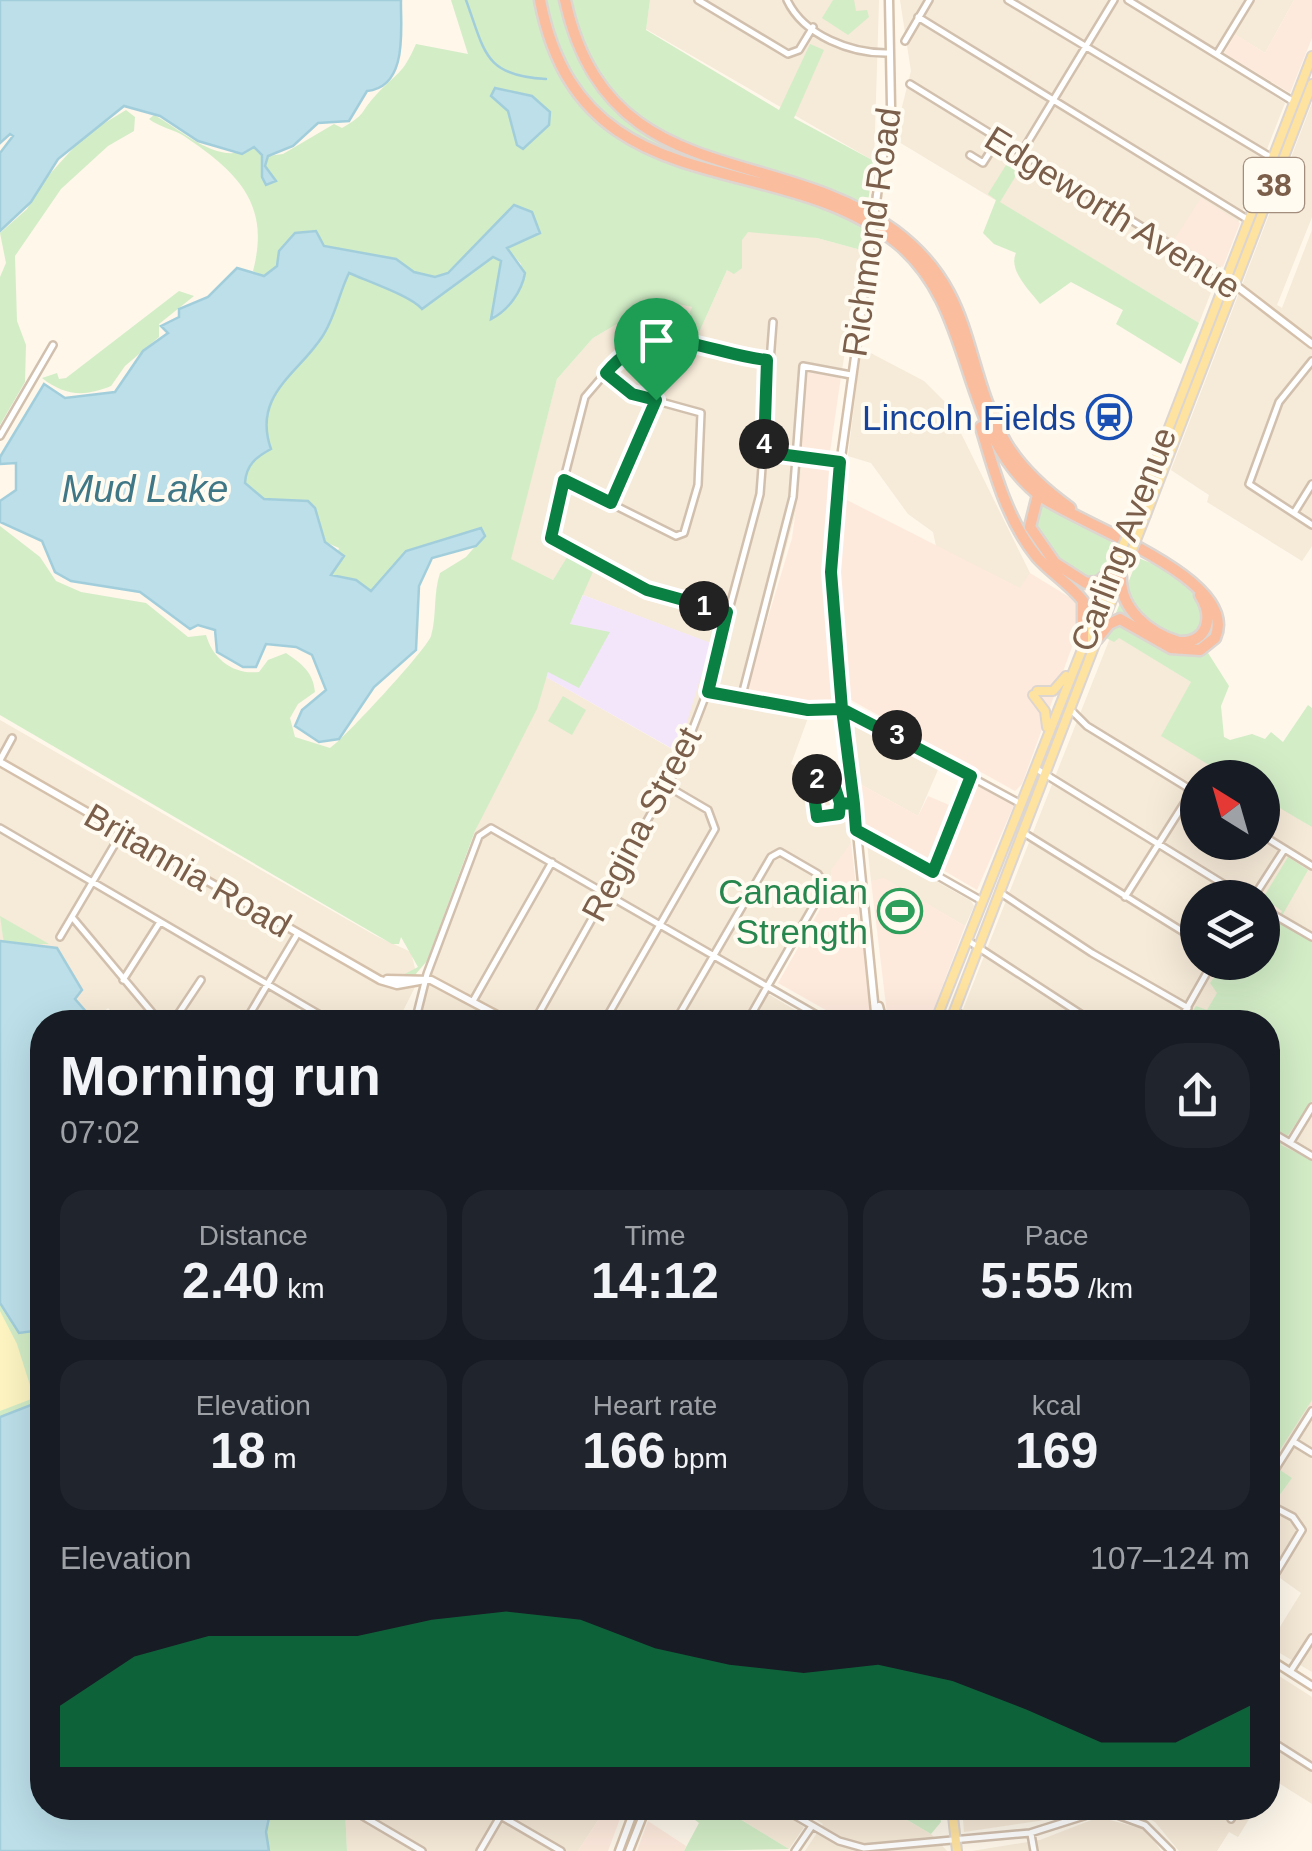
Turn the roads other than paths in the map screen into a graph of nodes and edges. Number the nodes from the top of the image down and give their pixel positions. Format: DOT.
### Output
graph roads {
  1 [pos="540,0"];
  2 [pos="565,0"];
  3 [pos="698,0"];
  4 [pos="787,0"];
  5 [pos="889,0"];
  6 [pos="928,0"];
  7 [pos="1008,0"];
  8 [pos="1114,0"];
  9 [pos="1128,0"];
  10 [pos="1250,0"];
  11 [pos="918,17"];
  12 [pos="814,27"];
  13 [pos="905,40"];
  14 [pos="1086,47"];
  15 [pos="890,53"];
  16 [pos="1218,54"];
  17 [pos="1312,56"];
  18 [pos="910,84"];
  19 [pos="1312,84"];
  20 [pos="1054,100"];
  21 [pos="1294,102"];
  22 [pos="997,141"];
  23 [pos="970,155"];
  24 [pos="1020,155"];
  25 [pos="1272,158"];
  26 [pos="1248,219"];
  27 [pos="1224,278"];
  28 [pos="1235,285"];
  29 [pos="773,322"];
  30 [pos="1312,344"];
  31 [pos="53,345"];
  32 [pos="767,360"];
  33 [pos="1312,360"];
  34 [pos="606,373"];
  35 [pos="851,375"];
  36 [pos="656,400"];
  37 [pos="978,406"];
  38 [pos="0,436"];
  39 [pos="764,452"];
  40 [pos="796,456"];
  41 [pos="840,462"];
  42 [pos="564,480"];
  43 [pos="1312,484"];
  44 [pos="1039,490"];
  45 [pos="611,503"];
  46 [pos="1294,513"];
  47 [pos="1312,525"];
  48 [pos="1119,569"];
  49 [pos="1194,586"];
  50 [pos="727,612"];
  51 [pos="1097,639"];
  52 [pos="1083,642"];
  53 [pos="1074,664"];
  54 [pos="708,692"];
  55 [pos="741,699"];
  56 [pos="842,709"];
  57 [pos="1072,711"];
  58 [pos="1046,736"];
  59 [pos="12,738"];
  60 [pos="0,761"];
  61 [pos="1034,768"];
  62 [pos="1047,775"];
  63 [pos="971,776"];
  64 [pos="1180,783"];
  65 [pos="667,786"];
  66 [pos="840,803"];
  67 [pos="1020,803"];
  68 [pos="854,804"];
  69 [pos="1033,810"];
  70 [pos="1180,812"];
  71 [pos="0,828"];
  72 [pos="856,830"];
  73 [pos="122,832"];
  74 [pos="1024,833"];
  75 [pos="1157,843"];
  76 [pos="1280,846"];
  77 [pos="1284,849"];
  78 [pos="552,862"];
  79 [pos="1312,866"];
  80 [pos="933,872"];
  81 [pos="1219,880"];
  82 [pos="1262,880"];
  83 [pos="90,882"];
  84 [pos="605,892"];
  85 [pos="1001,892"];
  86 [pos="1124,897"];
  87 [pos="982,901"];
  88 [pos="72,917"];
  89 [pos="1280,918"];
  90 [pos="160,922"];
  91 [pos="659,924"];
  92 [pos="1180,930"];
  93 [pos="298,933"];
  94 [pos="60,937"];
  95 [pos="1312,937"];
  96 [pos="967,940"];
  97 [pos="978,950"];
  98 [pos="715,956"];
  99 [pos="123,980"];
  100 [pos="201,980"];
  101 [pos="425,980"];
  102 [pos="1203,980"];
  103 [pos="266,985"];
  104 [pos="768,986"];
  105 [pos="472,1000"];
  106 [pos="1188,1008"];
  107 [pos="149,1010"];
  108 [pos="181,1010"];
  109 [pos="252,1010"];
  110 [pos="311,1010"];
  111 [pos="418,1010"];
  112 [pos="489,1010"];
  113 [pos="541,1010"];
  114 [pos="611,1010"];
  115 [pos="682,1010"];
  116 [pos="753,1010"];
  117 [pos="804,1010"];
  118 [pos="878,1010"];
  119 [pos="940,1010"];
  120 [pos="954,1010"];
  121 [pos="1074,1010"];
  122 [pos="1312,1107"];
  123 [pos="1280,1137"];
  124 [pos="1290,1143"];
  125 [pos="1312,1156"];
  126 [pos="1312,1411"];
  127 [pos="1294,1442"];
  128 [pos="1312,1453"];
  129 [pos="1280,1462"];
  130 [pos="1280,1510"];
  131 [pos="1280,1566"];
  132 [pos="1312,1638"];
  133 [pos="1280,1666"];
  134 [pos="1290,1672"];
  135 [pos="1312,1686"];
  136 [pos="1280,1747"];
  137 [pos="1312,1767"];
  138 [pos="370,1820"];
  139 [pos="498,1820"];
  140 [pos="509,1820"];
  141 [pos="631,1820"];
  142 [pos="641,1820"];
  143 [pos="802,1820"];
  144 [pos="953,1820"];
  145 [pos="1072,1820"];
  146 [pos="1131,1820"];
  147 [pos="812,1826"];
  148 [pos="1030,1834"];
  149 [pos="956,1847"];
  150 [pos="422,1851"];
  151 [pos="480,1851"];
  152 [pos="560,1851"];
  153 [pos="619,1851"];
  154 [pos="629,1851"];
  155 [pos="795,1851"];
  156 [pos="1034,1851"];
  157 [pos="1171,1851"];
  1 -- 37 [label="highway"];
  2 -- 44 [label="highway"];
  3 -- 12 [label="street"];
  4 -- 12 [label="street"];
  5 -- 15 [label="main road, Richmond Road"];
  6 -- 11 [label="street"];
  7 -- 14 [label="street"];
  8 -- 14 [label="street"];
  9 -- 16 [label="street"];
  10 -- 16 [label="street"];
  11 -- 13 [label="street"];
  11 -- 20 [label="street"];
  12 -- 15 [label="street"];
  14 -- 20 [label="street"];
  14 -- 25 [label="street"];
  15 -- 35 [label="main road, Richmond Road, bridge"];
  16 -- 21 [label="street"];
  17 -- 21 [label="main road, Carling Avenue / 38"];
  18 -- 22 [label="street, Edgeworth Avenue"];
  19 -- 28 [label="main road, Carling Avenue / 38"];
  20 -- 24 [label="street"];
  20 -- 26 [label="street"];
  21 -- 25 [label="main road, Carling Avenue / 38"];
  22 -- 23 [label="street"];
  22 -- 24 [label="street, Edgeworth Avenue"];
  24 -- 27 [label="street, Edgeworth Avenue"];
  25 -- 26 [label="main road, Carling Avenue / 38"];
  26 -- 27 [label="main road, Carling Avenue / 38"];
  27 -- 28 [label="main road, Edgeworth Avenue"];
  27 -- 48 [label="main road, Carling Avenue / 38, bridge"];
  28 -- 30 [label="main road, Edgeworth Avenue"];
  28 -- 48 [label="main road, Carling Avenue / 38, bridge"];
  29 -- 32 [label="street, Regina Street"];
  31 -- 38 [label="street"];
  32 -- 34 [label="street"];
  32 -- 39 [label="street, Regina Street"];
  33 -- 46 [label="street"];
  34 -- 36 [label="street"];
  34 -- 42 [label="street"];
  35 -- 40 [label="street"];
  35 -- 41 [label="main road, Richmond Road"];
  36 -- 45 [label="street"];
  36 -- 45 [label="street"];
  37 -- 44 [label="highway"];
  37 -- 52 [label="highway"];
  39 -- 40 [label="street"];
  39 -- 50 [label="street, Regina Street"];
  40 -- 41 [label="street"];
  40 -- 55 [label="street"];
  41 -- 56 [label="main road, Richmond Road"];
  42 -- 45 [label="street"];
  42 -- 50 [label="street"];
  43 -- 46 [label="street"];
  44 -- 48 [label="highway"];
  44 -- 49 [label="highway"];
  46 -- 47 [label="street"];
  48 -- 49 [label="highway"];
  48 -- 51 [label="main road, Carling Avenue / 38"];
  48 -- 52 [label="main road, Carling Avenue / 38"];
  49 -- 51 [label="highway"];
  50 -- 54 [label="street, Regina Street"];
  51 -- 57 [label="main road, Carling Avenue / 38"];
  52 -- 53 [label="main road, Carling Avenue / 38"];
  53 -- 58 [label="main road, Carling Avenue / 38"];
  53 -- 58 [label="main road"];
  54 -- 55 [label="street"];
  54 -- 65 [label="street, Regina Street"];
  55 -- 56 [label="street"];
  56 -- 63 [label="street"];
  56 -- 68 [label="main road, Richmond Road"];
  57 -- 62 [label="main road, Carling Avenue / 38"];
  57 -- 64 [label="street"];
  58 -- 61 [label="main road, Carling Avenue / 38"];
  59 -- 60 [label="street"];
  60 -- 73 [label="main road, Britannia Road"];
  61 -- 62 [label="street"];
  61 -- 67 [label="main road, Carling Avenue / 38"];
  62 -- 69 [label="main road, Carling Avenue / 38"];
  62 -- 75 [label="street"];
  63 -- 67 [label="street"];
  63 -- 80 [label="street"];
  65 -- 84 [label="street, Regina Street"];
  65 -- 91 [label="street"];
  66 -- 66 [label="street"];
  66 -- 68 [label="street"];
  67 -- 69 [label="street"];
  67 -- 87 [label="main road, Carling Avenue / 38"];
  68 -- 72 [label="main road, Richmond Road"];
  69 -- 74 [label="main road, Carling Avenue / 38"];
  70 -- 75 [label="street"];
  71 -- 83 [label="street"];
  72 -- 80 [label="street"];
  72 -- 118 [label="main road, Richmond Road"];
  73 -- 83 [label="street"];
  73 -- 93 [label="main road, Britannia Road"];
  74 -- 85 [label="main road, Carling Avenue / 38"];
  74 -- 86 [label="street"];
  75 -- 81 [label="street"];
  75 -- 86 [label="street"];
  76 -- 77 [label="street"];
  77 -- 79 [label="street"];
  77 -- 82 [label="street"];
  78 -- 84 [label="street"];
  78 -- 101 [label="street"];
  78 -- 105 [label="street"];
  80 -- 87 [label="street"];
  83 -- 88 [label="street"];
  83 -- 90 [label="street"];
  84 -- 91 [label="street"];
  84 -- 113 [label="street, Regina Street"];
  85 -- 97 [label="main road, Carling Avenue / 38"];
  85 -- 106 [label="street"];
  86 -- 92 [label="street"];
  87 -- 96 [label="main road, Carling Avenue / 38"];
  88 -- 94 [label="street"];
  88 -- 99 [label="street"];
  89 -- 95 [label="street"];
  90 -- 99 [label="street"];
  90 -- 103 [label="street"];
  91 -- 98 [label="street"];
  91 -- 114 [label="street"];
  93 -- 101 [label="main road, Britannia Road"];
  93 -- 103 [label="street"];
  96 -- 97 [label="street"];
  96 -- 119 [label="main road, Carling Avenue / 38"];
  97 -- 120 [label="main road, Carling Avenue / 38"];
  97 -- 121 [label="street"];
  98 -- 104 [label="street"];
  98 -- 104 [label="street"];
  98 -- 115 [label="street"];
  99 -- 107 [label="street"];
  100 -- 108 [label="street"];
  101 -- 105 [label="main road, Britannia Road"];
  101 -- 111 [label="street"];
  102 -- 106 [label="street"];
  103 -- 109 [label="street"];
  103 -- 110 [label="street"];
  104 -- 116 [label="street"];
  104 -- 117 [label="street"];
  105 -- 112 [label="main road, Britannia Road"];
  122 -- 124 [label="street"];
  123 -- 124 [label="street"];
  124 -- 125 [label="street"];
  126 -- 127 [label="street"];
  127 -- 128 [label="street"];
  127 -- 129 [label="street"];
  130 -- 131 [label="street"];
  132 -- 134 [label="street"];
  133 -- 134 [label="main road"];
  134 -- 135 [label="main road"];
  136 -- 137 [label="street"];
  138 -- 150 [label="street"];
  139 -- 151 [label="street"];
  140 -- 152 [label="street"];
  141 -- 153 [label="main road"];
  142 -- 154 [label="main road"];
  143 -- 147 [label="street"];
  144 -- 149 [label="main road"];
  145 -- 148 [label="street"];
  146 -- 157 [label="street"];
  147 -- 149 [label="street"];
  147 -- 155 [label="street"];
  148 -- 149 [label="street"];
  148 -- 156 [label="street"];
}
